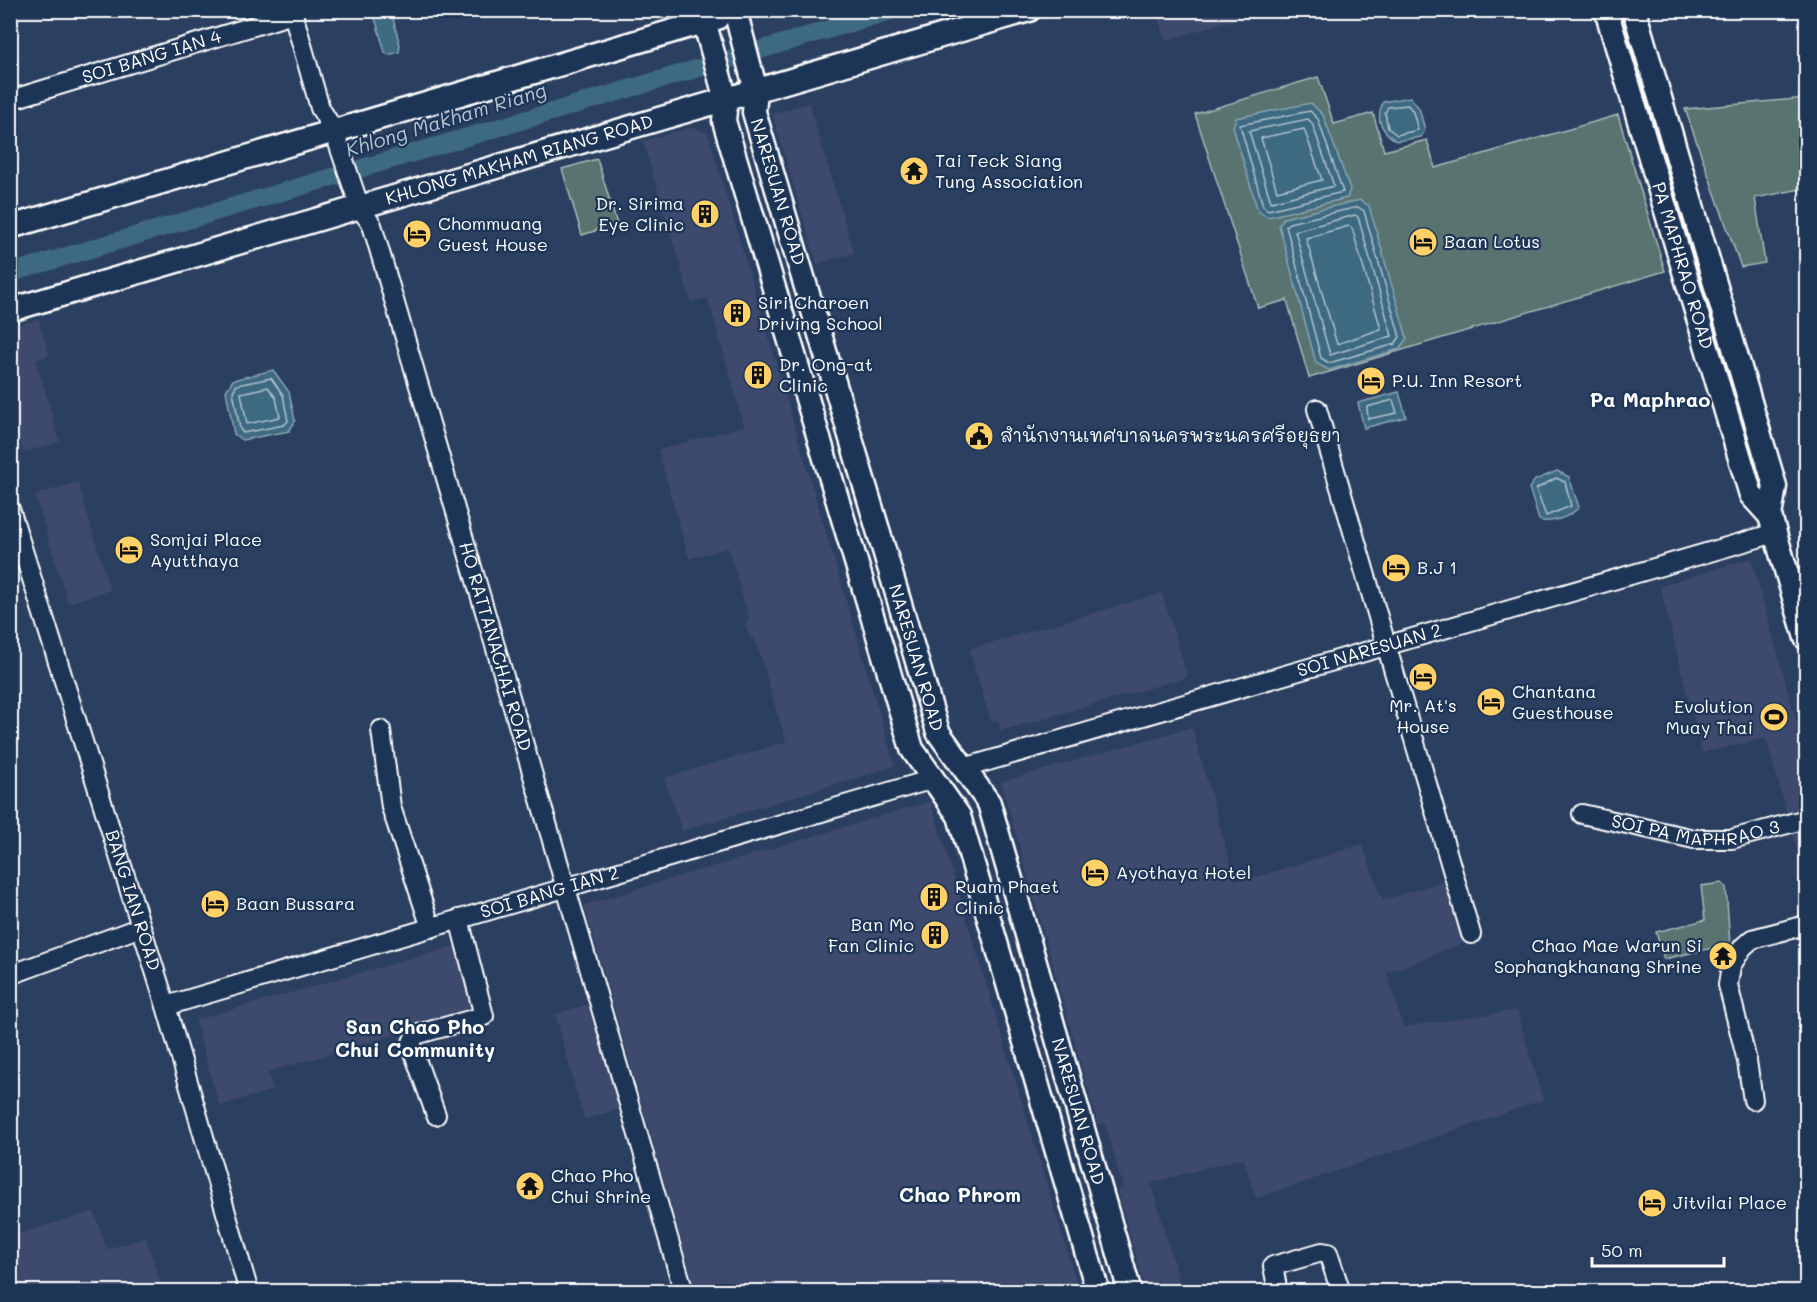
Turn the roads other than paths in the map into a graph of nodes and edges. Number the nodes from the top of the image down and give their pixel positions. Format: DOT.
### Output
graph roads {
  1 [pos="1029,10"];
  2 [pos="1606,10"];
  3 [pos="1634,10"];
  4 [pos="292,12"];
  5 [pos="737,16"];
  6 [pos="705,23"];
  7 [pos="754,82"];
  8 [pos="724,90"];
  9 [pos="10,100"];
  10 [pos="1666,117"];
  11 [pos="1641,125"];
  12 [pos="337,141"];
  13 [pos="357,199"];
  14 [pos="10,227"];
  15 [pos="10,310"];
  16 [pos="1317,409"];
  17 [pos="10,509"];
  18 [pos="1773,525"];
  19 [pos="891,572"];
  20 [pos="862,580"];
  21 [pos="1806,638"];
  22 [pos="1385,646"];
  23 [pos="381,730"];
  24 [pos="964,768"];
  25 [pos="933,779"];
  26 [pos="1582,814"];
  27 [pos="1806,819"];
  28 [pos="566,888"];
  29 [pos="459,919"];
  30 [pos="1806,925"];
  31 [pos="141,927"];
  32 [pos="431,928"];
  33 [pos="1471,934"];
  34 [pos="10,975"];
  35 [pos="166,1006"];
  36 [pos="1752,1101"];
  37 [pos="436,1115"];
  38 [pos="249,1292"];
  39 [pos="684,1292"];
  40 [pos="1098,1292"];
  41 [pos="1130,1292"];
  42 [pos="1278,1292"];
  43 [pos="1341,1292"];
  1 -- 7 [label="street, KHLONG MAKHAM RIANG ROAD"];
  2 -- 11 [label="street, PA MAPHRAO ROAD"];
  3 -- 10 [label="street, PA MAPHRAO ROAD"];
  4 -- 9 [label="street, SOI BANG IAN 4"];
  4 -- 12 [label="street, HO RATTANACHAI ROAD"];
  5 -- 6 [label="street"];
  5 -- 7 [label="street, NARESUAN ROAD"];
  6 -- 8 [label="street, NARESUAN ROAD"];
  6 -- 12 [label="street"];
  7 -- 8 [label="street, KHLONG MAKHAM RIANG ROAD"];
  7 -- 19 [label="street, NARESUAN ROAD"];
  8 -- 13 [label="street, KHLONG MAKHAM RIANG ROAD"];
  8 -- 20 [label="street, NARESUAN ROAD"];
  10 -- 11 [label="street"];
  10 -- 18 [label="street, PA MAPHRAO ROAD"];
  11 -- 18 [label="street, PA MAPHRAO ROAD"];
  12 -- 13 [label="street, HO RATTANACHAI ROAD"];
  12 -- 14 [label="street"];
  13 -- 15 [label="street, KHLONG MAKHAM RIANG ROAD"];
  13 -- 28 [label="street, HO RATTANACHAI ROAD"];
  16 -- 22 [label="street"];
  17 -- 31 [label="street, BANG IAN ROAD"];
  18 -- 21 [label="street, PA MAPHRAO ROAD"];
  18 -- 22 [label="street, SOI NARESUAN 2"];
  19 -- 20 [label="street"];
  19 -- 24 [label="street, NARESUAN ROAD"];
  20 -- 25 [label="street, NARESUAN ROAD"];
  22 -- 24 [label="street, SOI NARESUAN 2"];
  22 -- 33 [label="street"];
  23 -- 32 [label="street"];
  24 -- 41 [label="street, NARESUAN ROAD"];
  25 -- 28 [label="street, SOI BANG IAN 2"];
  25 -- 40 [label="street, NARESUAN ROAD"];
  26 -- 27 [label="street, SOI PA MAPHRAO 3"];
  28 -- 29 [label="street, SOI BANG IAN 2"];
  28 -- 39 [label="street, HO RATTANACHAI ROAD"];
  29 -- 32 [label="street, SOI BANG IAN 2"];
  29 -- 37 [label="street"];
  30 -- 36 [label="street"];
  31 -- 34 [label="street"];
  31 -- 35 [label="street, BANG IAN ROAD"];
  32 -- 35 [label="street, SOI BANG IAN 2"];
  35 -- 38 [label="street, BANG IAN ROAD"];
  42 -- 43 [label="street"];
}
